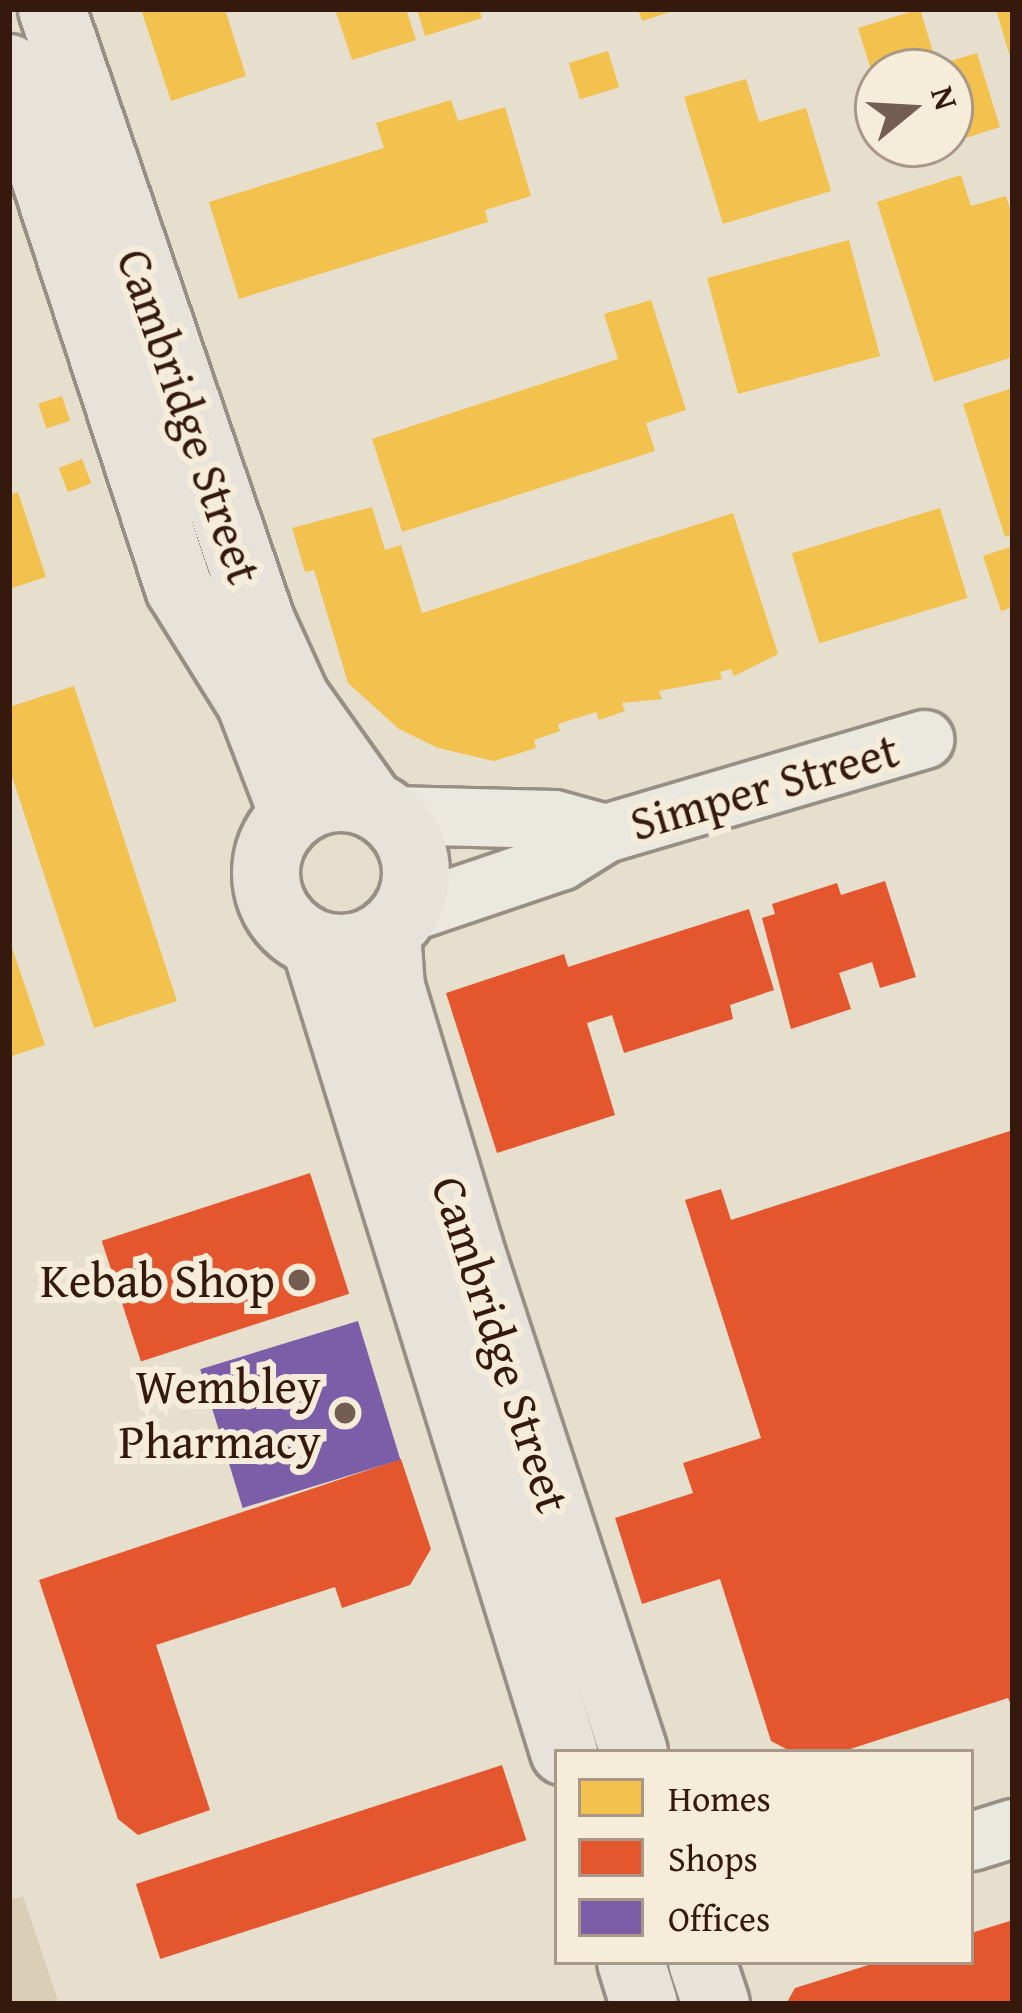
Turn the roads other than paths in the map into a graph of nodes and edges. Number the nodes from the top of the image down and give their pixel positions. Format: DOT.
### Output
graph roads {
  1 [pos="52,9"];
  2 [pos="9,68"];
  3 [pos="924,739"];
  4 [pos="380,809"];
  5 [pos="293,814"];
  6 [pos="605,833"];
  7 [pos="396,923"];
  8 [pos="315,944"];
  9 [pos="563,1749"];
  10 [pos="633,1749"];
  11 [pos="1013,1828"];
  12 [pos="974,1840"];
  13 [pos="632,1965"];
  14 [pos="704,1965"];
  15 [pos="644,2004"];
  16 [pos="716,2004"];
  1 -- 4 [label="main road, Cambridge Street"];
  2 -- 5 [label="main road, Cambridge Street"];
  3 -- 6 [label="street, Simper Street"];
  4 -- 5 [label="main road"];
  4 -- 6 [label="street, Simper Street"];
  4 -- 7 [label="main road"];
  5 -- 8 [label="main road"];
  6 -- 7 [label="street, Simper Street"];
  7 -- 8 [label="main road"];
  7 -- 10 [label="main road, Cambridge Street"];
  8 -- 9 [label="main road, Cambridge Street"];
  11 -- 12 [label="street"];
  13 -- 15 [label="main road"];
  14 -- 16 [label="main road"];
}
